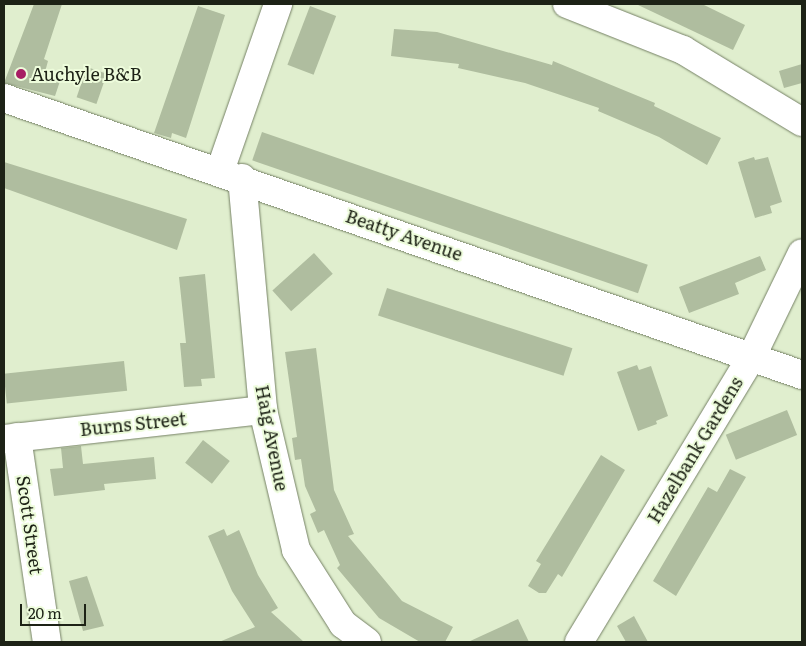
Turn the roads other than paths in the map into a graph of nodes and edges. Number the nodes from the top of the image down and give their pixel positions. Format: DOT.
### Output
graph roads {
  1 [pos="278,4"];
  2 [pos="567,4"];
  3 [pos="4,98"];
  4 [pos="802,122"];
  5 [pos="231,175"];
  6 [pos="802,253"];
  7 [pos="752,356"];
  8 [pos="802,375"];
  9 [pos="263,410"];
  10 [pos="10,438"];
  11 [pos="48,642"];
  12 [pos="367,642"];
  13 [pos="579,642"];
  1 -- 5 [label="street"];
  2 -- 4 [label="street"];
  3 -- 5 [label="street, Beatty Avenue"];
  5 -- 7 [label="street, Beatty Avenue"];
  5 -- 9 [label="street, Haig Avenue"];
  6 -- 7 [label="street, Hazelbank Gardens"];
  7 -- 8 [label="street, Beatty Avenue"];
  7 -- 13 [label="street, Hazelbank Gardens"];
  9 -- 10 [label="street, Burns Street"];
  9 -- 12 [label="street, Haig Avenue"];
  10 -- 11 [label="street, Scott Street"];
}
